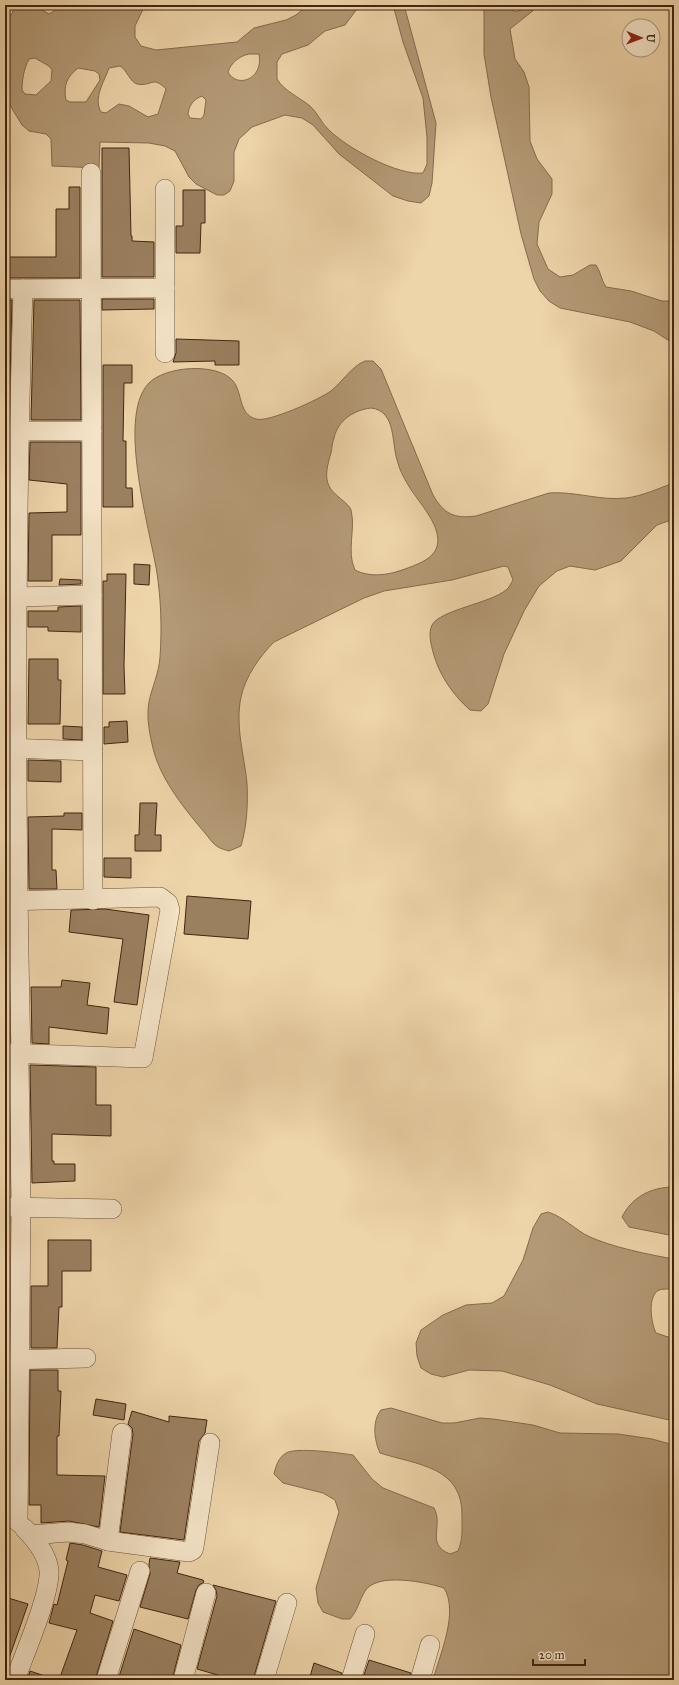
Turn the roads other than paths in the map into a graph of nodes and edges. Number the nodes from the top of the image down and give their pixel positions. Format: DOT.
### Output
graph roads {
  1 [pos="91,173"];
  2 [pos="165,189"];
  3 [pos="92,288"];
  4 [pos="165,288"];
  5 [pos="14,289"];
  6 [pos="165,353"];
  7 [pos="12,431"];
  8 [pos="92,431"];
  9 [pos="13,591"];
  10 [pos="92,595"];
  11 [pos="10,748"];
  12 [pos="93,751"];
  13 [pos="93,900"];
  14 [pos="11,901"];
  15 [pos="13,1054"];
  16 [pos="13,1207"];
  17 [pos="112,1209"];
  18 [pos="86,1358"];
  19 [pos="12,1360"];
  20 [pos="122,1434"];
  21 [pos="210,1443"];
  22 [pos="18,1526"];
  23 [pos="108,1541"];
  24 [pos="140,1571"];
  25 [pos="206,1593"];
  26 [pos="287,1602"];
  27 [pos="365,1634"];
  28 [pos="430,1645"];
  29 [pos="15,1680"];
  30 [pos="106,1680"];
  31 [pos="183,1680"];
  32 [pos="264,1680"];
  33 [pos="351,1680"];
  34 [pos="420,1680"];
  1 -- 3 [label="street"];
  2 -- 4 [label="street"];
  3 -- 4 [label="street"];
  3 -- 5 [label="street"];
  3 -- 8 [label="street"];
  4 -- 6 [label="street"];
  5 -- 7 [label="street"];
  7 -- 8 [label="street"];
  7 -- 9 [label="street"];
  8 -- 10 [label="street"];
  9 -- 10 [label="street"];
  9 -- 11 [label="street"];
  10 -- 12 [label="street"];
  11 -- 12 [label="street"];
  11 -- 14 [label="street"];
  12 -- 13 [label="street"];
  13 -- 14 [label="street"];
  13 -- 15 [label="street"];
  14 -- 15 [label="street"];
  15 -- 16 [label="street"];
  16 -- 17 [label="street"];
  16 -- 19 [label="street"];
  18 -- 19 [label="street"];
  19 -- 22 [label="street"];
  20 -- 23 [label="street"];
  21 -- 23 [label="street"];
  22 -- 23 [label="street"];
  22 -- 29 [label="street"];
  24 -- 30 [label="street"];
  25 -- 31 [label="street"];
  26 -- 32 [label="street"];
  27 -- 33 [label="street"];
  28 -- 34 [label="street"];
}
